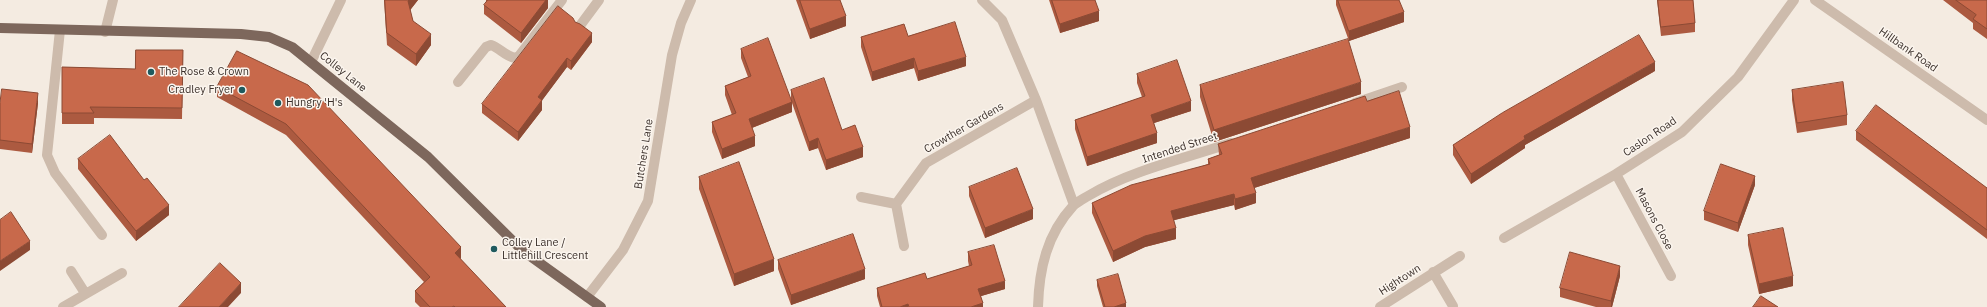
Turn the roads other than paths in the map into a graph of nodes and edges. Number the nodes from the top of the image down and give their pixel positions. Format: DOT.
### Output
graph roads {
  1 [pos="113,0"];
  2 [pos="341,0"];
  3 [pos="562,0"];
  4 [pos="599,0"];
  5 [pos="691,0"];
  6 [pos="982,0"];
  7 [pos="1794,0"];
  8 [pos="1815,0"];
  9 [pos="579,27"];
  10 [pos="0,28"];
  11 [pos="60,30"];
  12 [pos="105,32"];
  13 [pos="312,62"];
  14 [pos="458,82"];
  15 [pos="1402,87"];
  16 [pos="1036,100"];
  17 [pos="1342,107"];
  18 [pos="1987,120"];
  19 [pos="1244,139"];
  20 [pos="1616,174"];
  21 [pos="861,197"];
  22 [pos="896,204"];
  23 [pos="1074,205"];
  24 [pos="102,235"];
  25 [pos="1504,238"];
  26 [pos="904,246"];
  27 [pos="1460,256"];
  28 [pos="71,271"];
  29 [pos="1433,272"];
  30 [pos="122,273"];
  31 [pos="1671,276"];
  32 [pos="85,293"];
  33 [pos="587,297"];
  34 [pos="1453,306"];
  35 [pos="63,307"];
  36 [pos="601,307"];
  37 [pos="1038,307"];
  38 [pos="1380,307"];
  1 -- 12 [label="street"];
  2 -- 13 [label="street"];
  3 -- 14 [label="street"];
  4 -- 9 [label="street"];
  5 -- 33 [label="street, Butchers Lane"];
  6 -- 16 [label="street"];
  7 -- 20 [label="street, Caslon Road"];
  8 -- 18 [label="street, Hillbank Road"];
  10 -- 11 [label="main road, Colley Lane"];
  11 -- 12 [label="main road, Colley Lane"];
  11 -- 24 [label="street"];
  12 -- 13 [label="main road, Colley Lane"];
  13 -- 33 [label="main road, Colley Lane"];
  15 -- 17 [label="street"];
  16 -- 22 [label="street, Crowther Gardens"];
  16 -- 23 [label="street"];
  19 -- 23 [label="street, Intended Street"];
  20 -- 25 [label="street, Caslon Road"];
  20 -- 31 [label="street, Masons Close"];
  21 -- 22 [label="street"];
  22 -- 26 [label="street"];
  23 -- 37 [label="street, Intended Street"];
  27 -- 29 [label="street, Hightown"];
  28 -- 32 [label="street"];
  29 -- 34 [label="street, Hightown"];
  29 -- 38 [label="street, Hightown"];
  30 -- 32 [label="street"];
  32 -- 35 [label="street"];
  33 -- 36 [label="main road, Colley Lane"];
}
